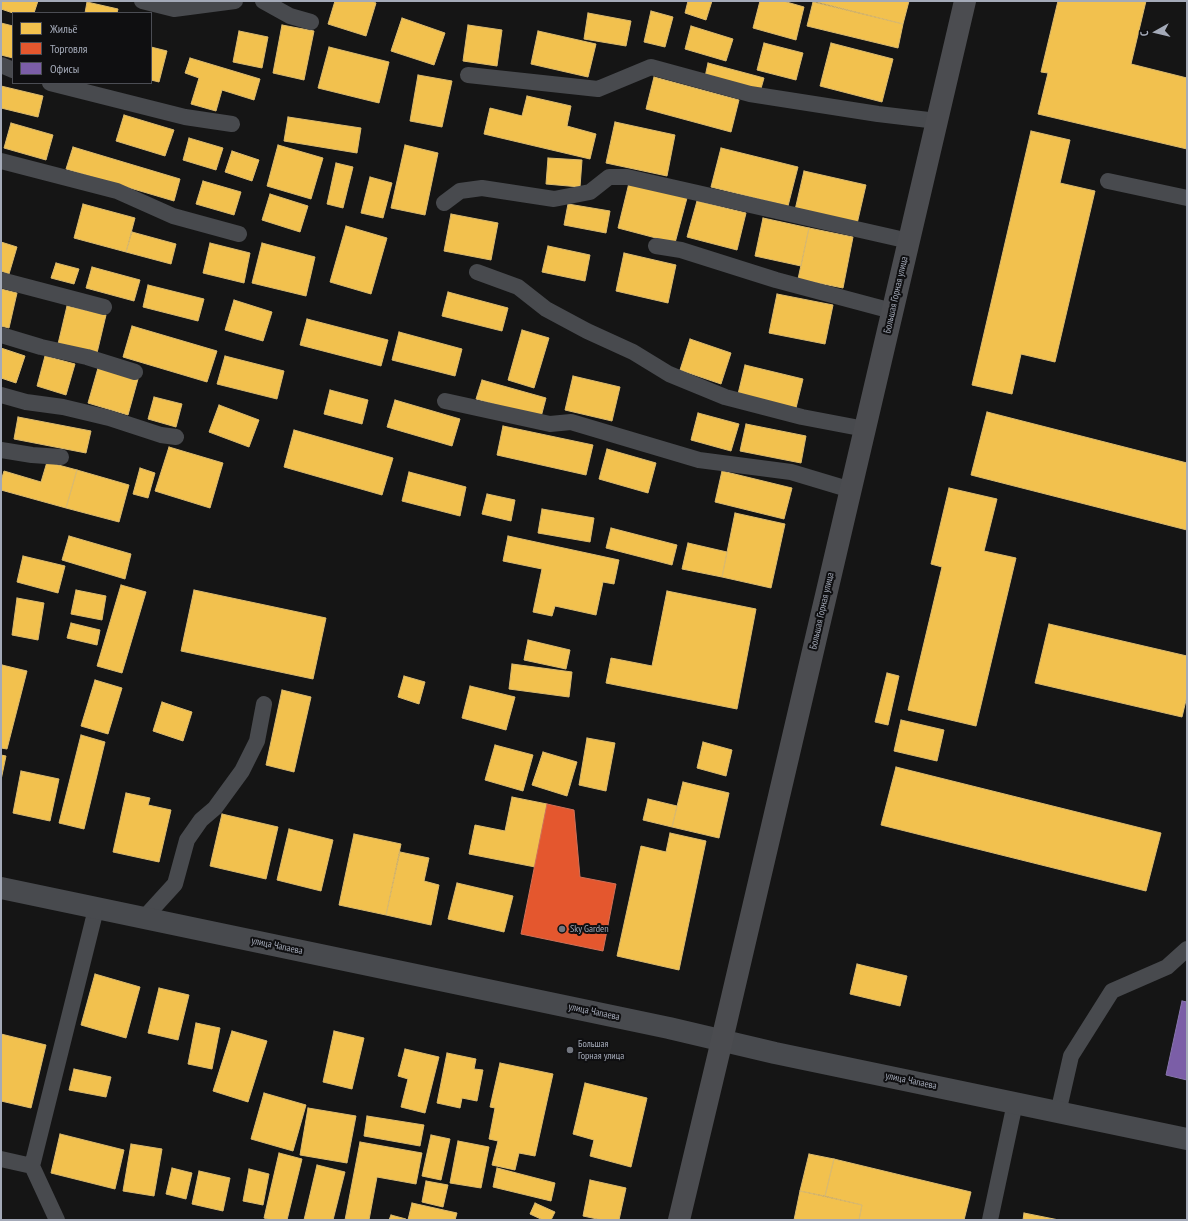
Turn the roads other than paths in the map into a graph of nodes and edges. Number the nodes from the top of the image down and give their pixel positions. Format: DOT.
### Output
graph roads {
  1 [pos="142,1"];
  2 [pos="235,1"];
  3 [pos="263,1"];
  4 [pos="965,1"];
  5 [pos="312,22"];
  6 [pos="1,65"];
  7 [pos="12,70"];
  8 [pos="468,75"];
  9 [pos="54,84"];
  10 [pos="937,121"];
  11 [pos="232,124"];
  12 [pos="1,161"];
  13 [pos="1108,181"];
  14 [pos="1187,198"];
  15 [pos="444,203"];
  16 [pos="239,234"];
  17 [pos="909,241"];
  18 [pos="656,246"];
  19 [pos="477,272"];
  20 [pos="1,280"];
  21 [pos="104,307"];
  22 [pos="892,311"];
  23 [pos="1,335"];
  24 [pos="135,372"];
  25 [pos="1,395"];
  26 [pos="445,401"];
  27 [pos="865,428"];
  28 [pos="176,437"];
  29 [pos="1,450"];
  30 [pos="61,457"];
  31 [pos="851,490"];
  32 [pos="264,704"];
  33 [pos="1,888"];
  34 [pos="96,908"];
  35 [pos="144,918"];
  36 [pos="1187,949"];
  37 [pos="722,1040"];
  38 [pos="1015,1103"];
  39 [pos="1058,1113"];
  40 [pos="1187,1139"];
  41 [pos="1,1159"];
  42 [pos="32,1166"];
  43 [pos="56,1220"];
  44 [pos="679,1220"];
  45 [pos="990,1220"];
  1 -- 2 [label="lane"];
  3 -- 5 [label="lane"];
  4 -- 10 [label="main road, Большая Горная улица"];
  6 -- 7 [label="lane"];
  8 -- 10 [label="lane"];
  9 -- 11 [label="lane"];
  10 -- 17 [label="main road, Большая Горная улица"];
  12 -- 16 [label="lane"];
  13 -- 14 [label="lane"];
  15 -- 17 [label="lane"];
  17 -- 22 [label="main road, Большая Горная улица"];
  18 -- 22 [label="lane"];
  19 -- 27 [label="lane"];
  20 -- 21 [label="lane"];
  22 -- 27 [label="main road, Большая Горная улица"];
  23 -- 24 [label="lane"];
  25 -- 28 [label="lane"];
  26 -- 31 [label="lane"];
  27 -- 31 [label="main road, Большая Горная улица"];
  29 -- 30 [label="lane"];
  31 -- 37 [label="main road, Большая Горная улица"];
  32 -- 35 [label="lane"];
  33 -- 34 [label="street, улица Чапаева"];
  34 -- 35 [label="street, улица Чапаева"];
  34 -- 42 [label="lane"];
  35 -- 37 [label="street, улица Чапаева"];
  36 -- 39 [label="lane"];
  37 -- 38 [label="street, улица Чапаева"];
  37 -- 44 [label="main road, Большая Горная улица"];
  38 -- 39 [label="street, улица Чапаева"];
  38 -- 45 [label="lane"];
  39 -- 40 [label="street, улица Чапаева"];
  41 -- 42 [label="lane"];
  42 -- 43 [label="lane"];
}
